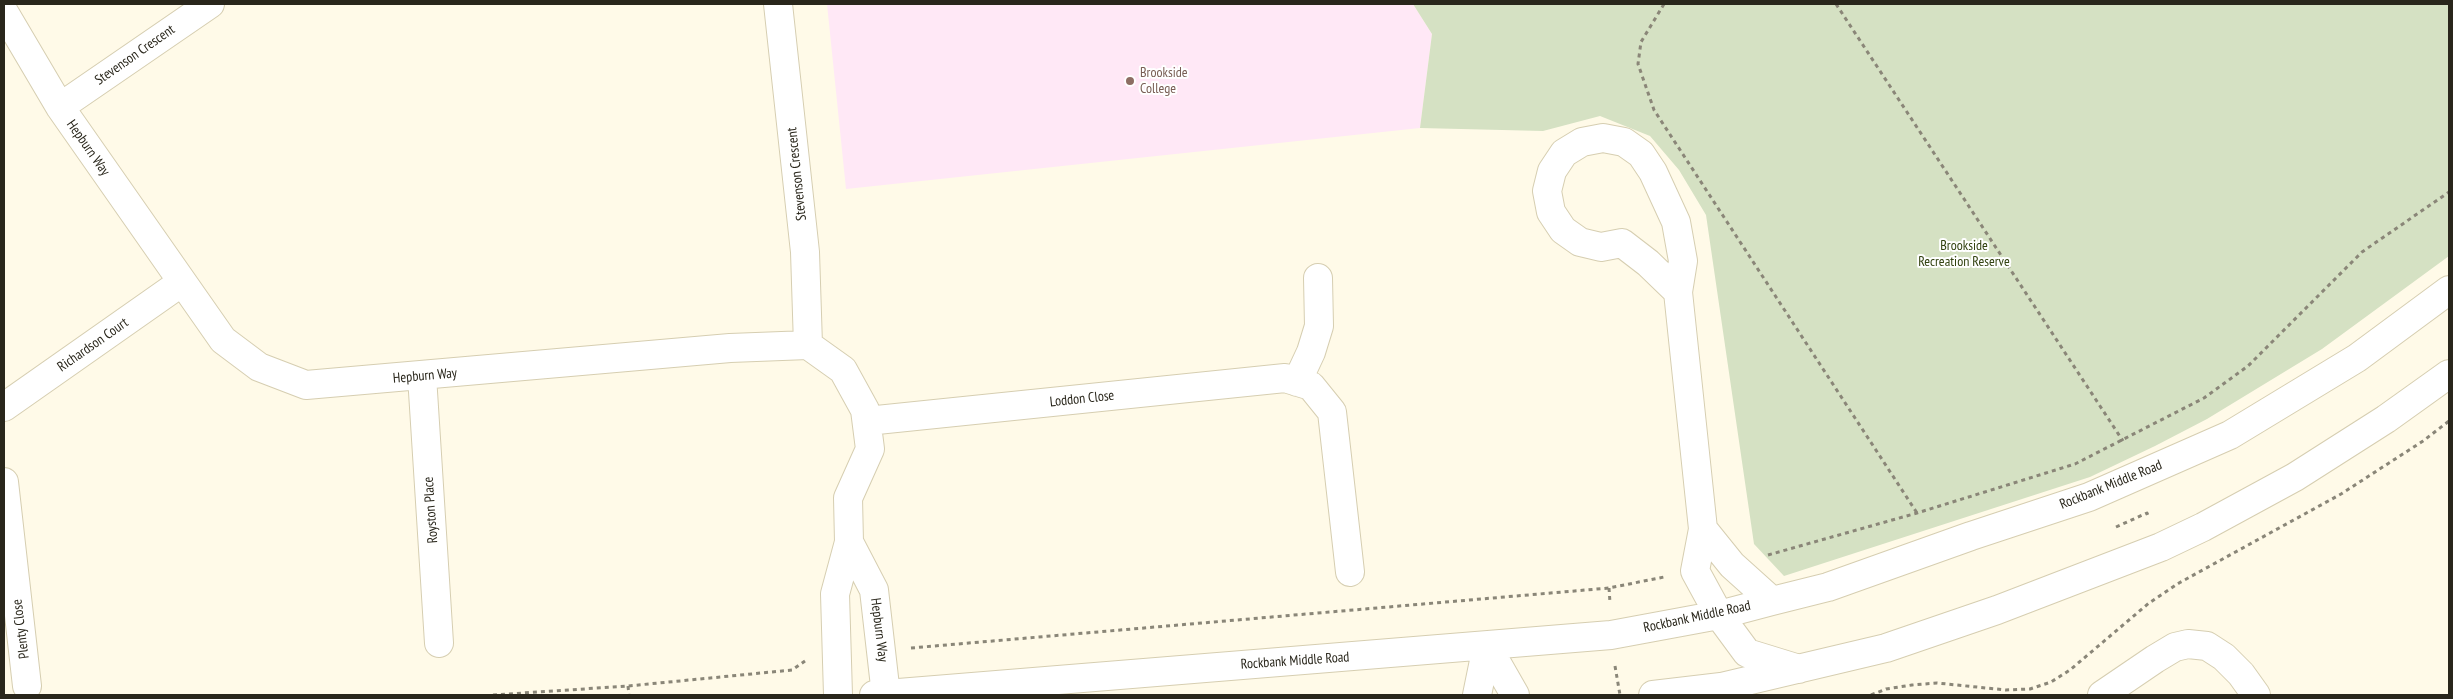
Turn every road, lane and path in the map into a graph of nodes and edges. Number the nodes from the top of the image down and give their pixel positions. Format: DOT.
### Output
graph roads {
  1 [pos="210,4"];
  2 [pos="778,4"];
  3 [pos="1664,4"];
  4 [pos="1836,4"];
  5 [pos="4,12"];
  6 [pos="60,107"];
  7 [pos="1318,278"];
  8 [pos="182,282"];
  9 [pos="2449,290"];
  10 [pos="1678,292"];
  11 [pos="808,345"];
  12 [pos="2449,374"];
  13 [pos="422,376"];
  14 [pos="1297,382"];
  15 [pos="4,407"];
  16 [pos="867,421"];
  17 [pos="2449,421"];
  18 [pos="2123,441"];
  19 [pos="4,482"];
  20 [pos="1917,513"];
  21 [pos="1703,529"];
  22 [pos="849,542"];
  23 [pos="1350,572"];
  24 [pos="1772,601"];
  25 [pos="1718,615"];
  26 [pos="439,643"];
  27 [pos="1487,646"];
  28 [pos="807,660"];
  29 [pos="1799,668"];
  30 [pos="27,686"];
  31 [pos="628,686"];
  32 [pos="493,695"];
  33 [pos="629,695"];
  34 [pos="838,695"];
  35 [pos="882,695"];
  36 [pos="1477,695"];
  37 [pos="1515,695"];
  38 [pos="1653,695"];
  39 [pos="1871,695"];
  40 [pos="2102,695"];
  41 [pos="2256,695"];
  1 -- 6 [label="street, Stevenson Crescent"];
  2 -- 11 [label="street, Stevenson Crescent"];
  3 -- 20 [label="path"];
  4 -- 18 [label="path"];
  5 -- 6 [label="street, Hepburn Way"];
  6 -- 8 [label="street, Hepburn Way"];
  7 -- 14 [label="street"];
  8 -- 13 [label="street, Hepburn Way"];
  8 -- 15 [label="street, Richardson Court"];
  9 -- 24 [label="street, Rockbank Middle Road"];
  10 -- 10 [label="street"];
  10 -- 21 [label="street"];
  11 -- 13 [label="street, Hepburn Way"];
  11 -- 16 [label="street, Hepburn Way"];
  12 -- 29 [label="street"];
  13 -- 26 [label="street, Royston Place"];
  14 -- 16 [label="street, Loddon Close"];
  14 -- 23 [label="street, Loddon Close"];
  16 -- 22 [label="street, Hepburn Way"];
  17 -- 39 [label="path"];
  19 -- 30 [label="street, Plenty Close"];
  21 -- 24 [label="street"];
  21 -- 25 [label="street"];
  22 -- 34 [label="street, Hepburn Way"];
  22 -- 35 [label="street, Hepburn Way"];
  24 -- 25 [label="street, Rockbank Middle Road"];
  25 -- 27 [label="street, Rockbank Middle Road"];
  25 -- 29 [label="street"];
  27 -- 35 [label="street, Rockbank Middle Road"];
  27 -- 36 [label="street"];
  27 -- 37 [label="street"];
  28 -- 31 [label="path"];
  29 -- 38 [label="street"];
  31 -- 32 [label="path"];
  31 -- 33 [label="path"];
  40 -- 41 [label="street"];
}
